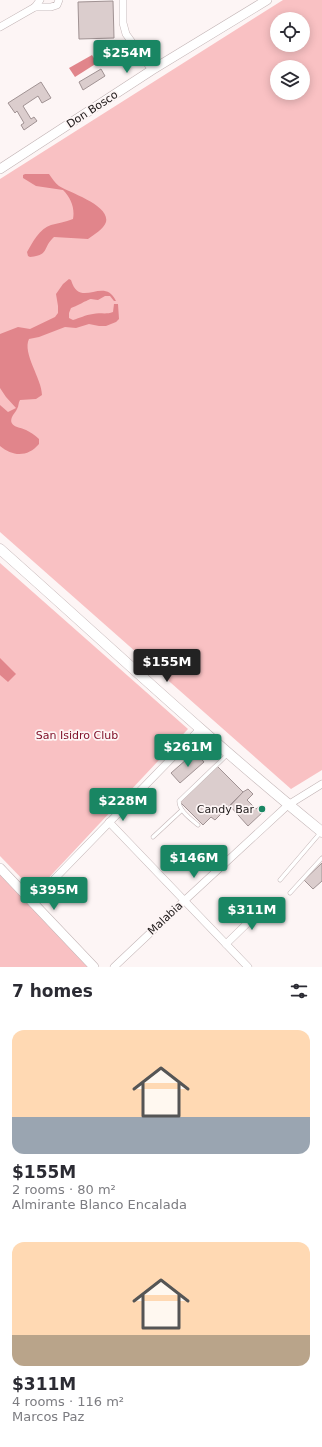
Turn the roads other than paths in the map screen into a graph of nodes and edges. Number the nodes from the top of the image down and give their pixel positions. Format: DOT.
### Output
graph roads {
  1 [pos="40,0"];
  2 [pos="59,0"];
  3 [pos="123,0"];
  4 [pos="267,0"];
  5 [pos="35,7"];
  6 [pos="0,27"];
  7 [pos="152,70"];
  8 [pos="0,169"];
  9 [pos="0,549"];
  10 [pos="201,728"];
  11 [pos="228,753"];
  12 [pos="322,784"];
  13 [pos="288,805"];
  14 [pos="182,810"];
  15 [pos="109,822"];
  16 [pos="198,825"];
  17 [pos="322,831"];
  18 [pos="153,837"];
  19 [pos="322,858"];
  20 [pos="0,868"];
  21 [pos="280,880"];
  22 [pos="290,893"];
  23 [pos="184,901"];
  24 [pos="32,902"];
  25 [pos="266,906"];
  26 [pos="226,944"];
  27 [pos="94,967"];
  28 [pos="114,967"];
  29 [pos="248,967"];
  1 -- 5 [label="street"];
  2 -- 5 [label="street"];
  3 -- 7 [label="street"];
  4 -- 7 [label="street, Don Bosco"];
  5 -- 6 [label="street"];
  7 -- 8 [label="street, Don Bosco"];
  9 -- 10 [label="main road"];
  10 -- 11 [label="main road"];
  10 -- 15 [label="street"];
  11 -- 13 [label="main road"];
  11 -- 14 [label="lane"];
  12 -- 13 [label="street, Malabia"];
  13 -- 17 [label="main road"];
  13 -- 23 [label="street, Malabia"];
  14 -- 16 [label="lane"];
  14 -- 18 [label="lane"];
  15 -- 23 [label="street"];
  15 -- 24 [label="street"];
  17 -- 21 [label="lane"];
  19 -- 22 [label="lane"];
  20 -- 24 [label="street"];
  23 -- 26 [label="street"];
  23 -- 28 [label="street, Malabia"];
  24 -- 27 [label="street"];
  25 -- 26 [label="street"];
  26 -- 29 [label="street"];
}
